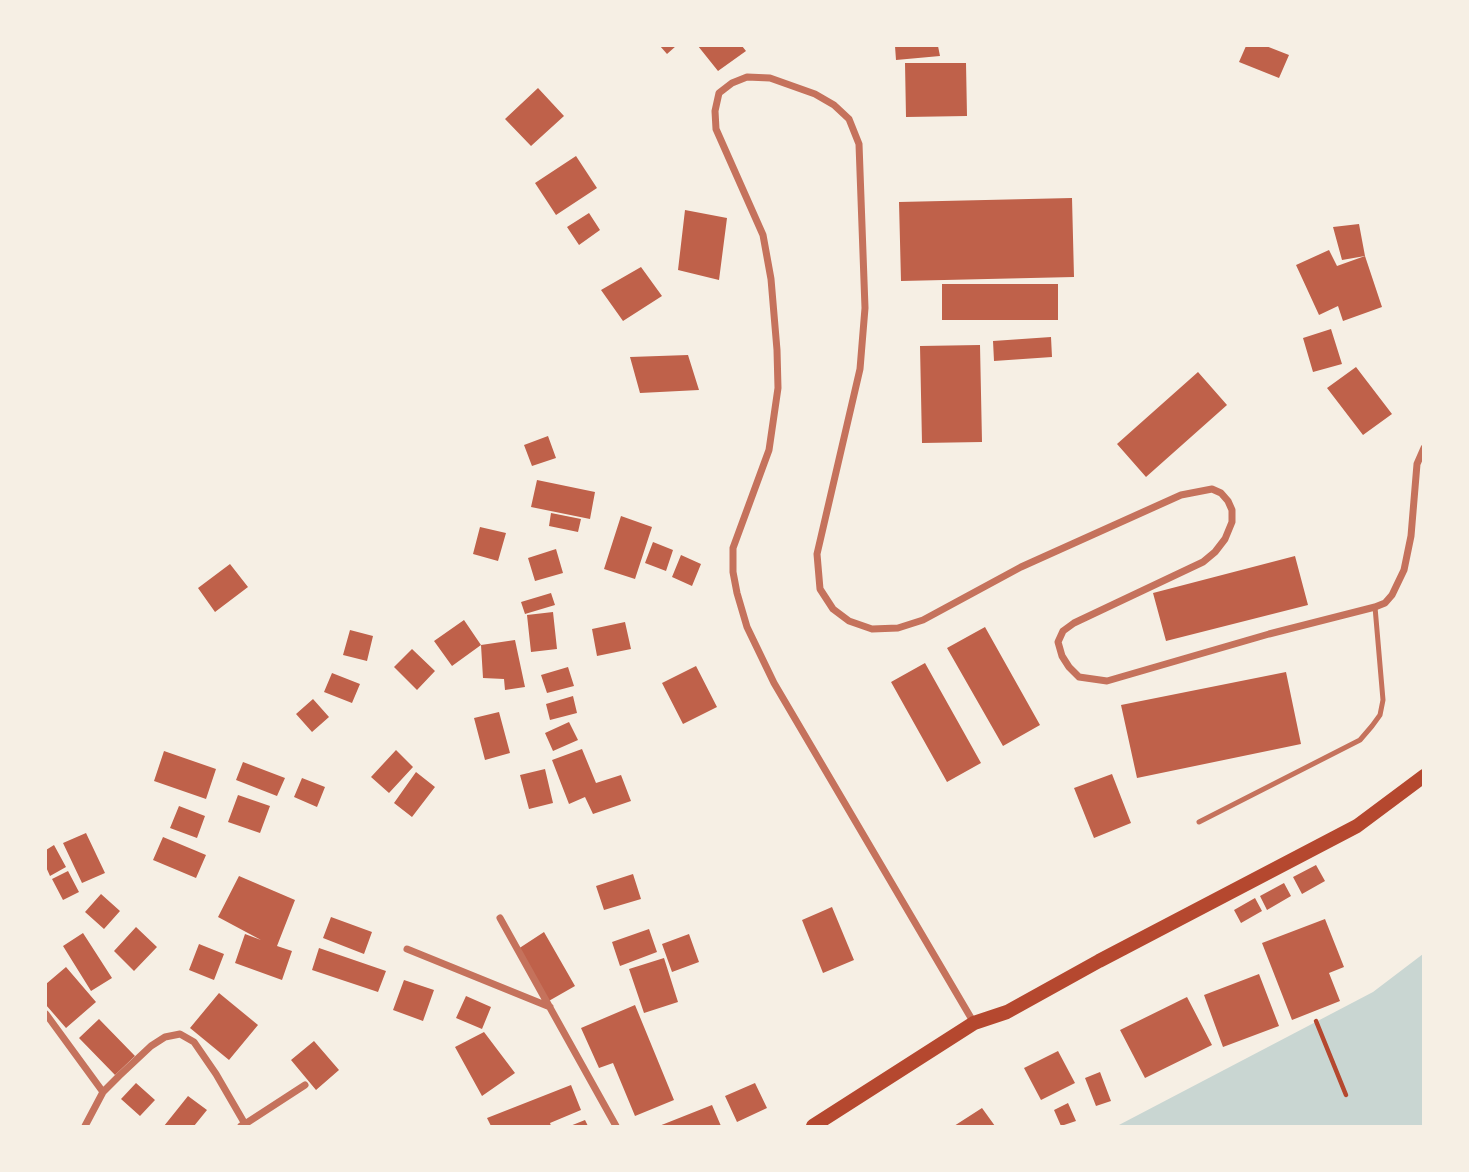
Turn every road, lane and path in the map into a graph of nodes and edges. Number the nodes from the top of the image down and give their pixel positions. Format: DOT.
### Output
graph roads {
  1 [pos="1423,448"];
  2 [pos="1375,607"];
  3 [pos="1423,776"];
  4 [pos="1199,822"];
  5 [pos="500,918"];
  6 [pos="407,950"];
  7 [pos="550,1008"];
  8 [pos="46,1014"];
  9 [pos="1316,1021"];
  10 [pos="974,1023"];
  11 [pos="305,1085"];
  12 [pos="103,1092"];
  13 [pos="1346,1095"];
  14 [pos="243,1125"];
  15 [pos="85,1126"];
  16 [pos="616,1126"];
  17 [pos="813,1126"];
  1 -- 2 [label="street"];
  2 -- 4 [label="lane"];
  2 -- 10 [label="street"];
  3 -- 10 [label="main road"];
  5 -- 7 [label="street"];
  6 -- 7 [label="street"];
  7 -- 16 [label="street"];
  8 -- 12 [label="street"];
  9 -- 13 [label="path"];
  10 -- 17 [label="main road"];
  11 -- 14 [label="street"];
  12 -- 14 [label="street"];
  12 -- 15 [label="street"];
}
